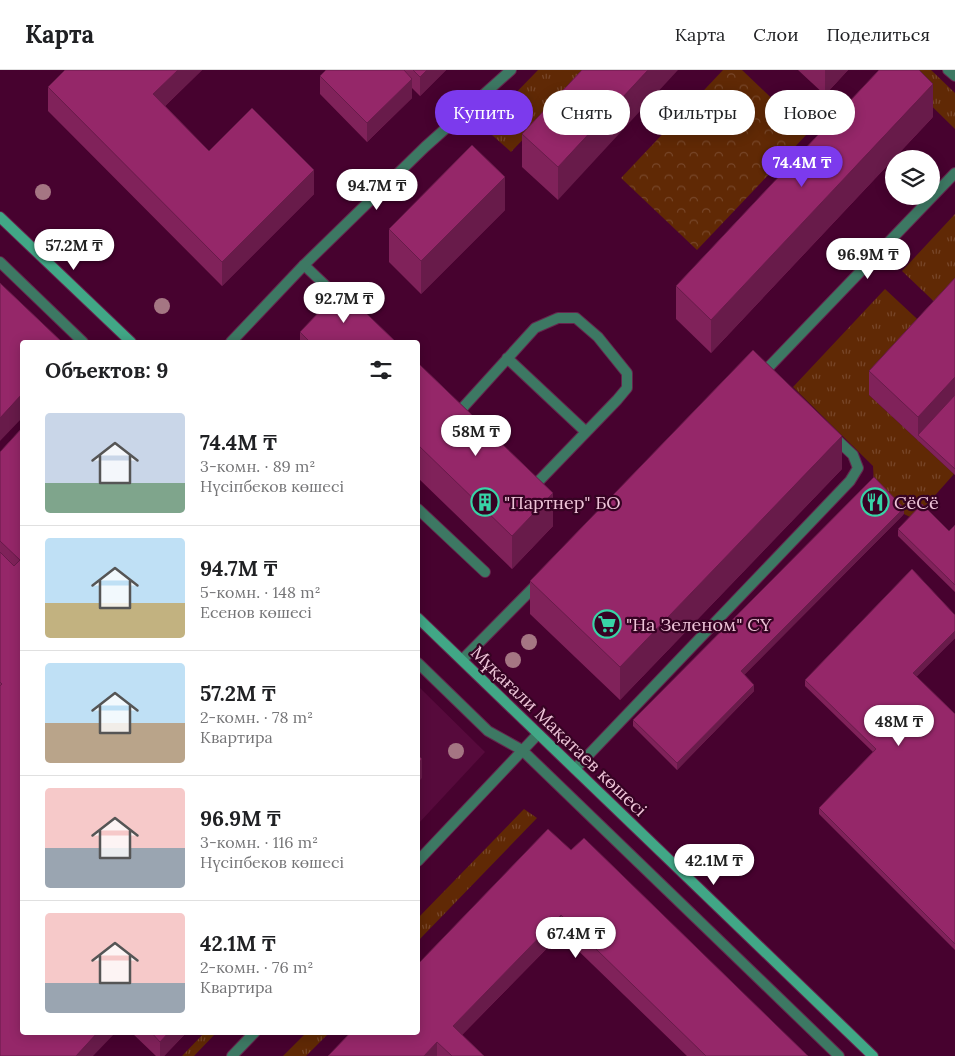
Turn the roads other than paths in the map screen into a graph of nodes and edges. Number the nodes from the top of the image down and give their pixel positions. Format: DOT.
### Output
graph roads {
  1 [pos="511,70"];
  2 [pos="948,70"];
  3 [pos="955,76"];
  4 [pos="955,173"];
  5 [pos="0,217"];
  6 [pos="0,262"];
  7 [pos="304,265"];
  8 [pos="351,310"];
  9 [pos="81,340"];
  10 [pos="129,340"];
  11 [pos="233,340"];
  12 [pos="508,358"];
  13 [pos="764,374"];
  14 [pos="458,413"];
  15 [pos="825,429"];
  16 [pos="586,432"];
  17 [pos="534,485"];
  18 [pos="420,511"];
  19 [pos="549,571"];
  20 [pos="485,572"];
  21 [pos="420,620"];
  22 [pos="462,660"];
  23 [pos="420,665"];
  24 [pos="538,734"];
  25 [pos="522,750"];
  26 [pos="575,768"];
  27 [pos="420,860"];
  28 [pos="252,1035"];
  29 [pos="232,1056"];
  30 [pos="839,1056"];
  31 [pos="873,1056"];
  1 -- 7 [label="street"];
  2 -- 3 [label="street"];
  4 -- 13 [label="street"];
  5 -- 10 [label="main road"];
  6 -- 9 [label="street"];
  7 -- 8 [label="street"];
  7 -- 11 [label="street"];
  12 -- 14 [label="street"];
  12 -- 16 [label="street"];
  12 -- 16 [label="street"];
  15 -- 26 [label="street"];
  16 -- 17 [label="street"];
  18 -- 20 [label="street"];
  19 -- 22 [label="street"];
  21 -- 22 [label="main road, Мұқағали Мақатаев көшесі"];
  22 -- 24 [label="main road, Мұқағали Мақатаев көшесі"];
  23 -- 25 [label="street"];
  24 -- 25 [label="street"];
  24 -- 26 [label="main road, Мұқағали Мақатаев көшесі"];
  25 -- 27 [label="street"];
  25 -- 30 [label="street"];
  26 -- 31 [label="main road, Мұқағали Мақатаев көшесі"];
  28 -- 29 [label="street"];
}
